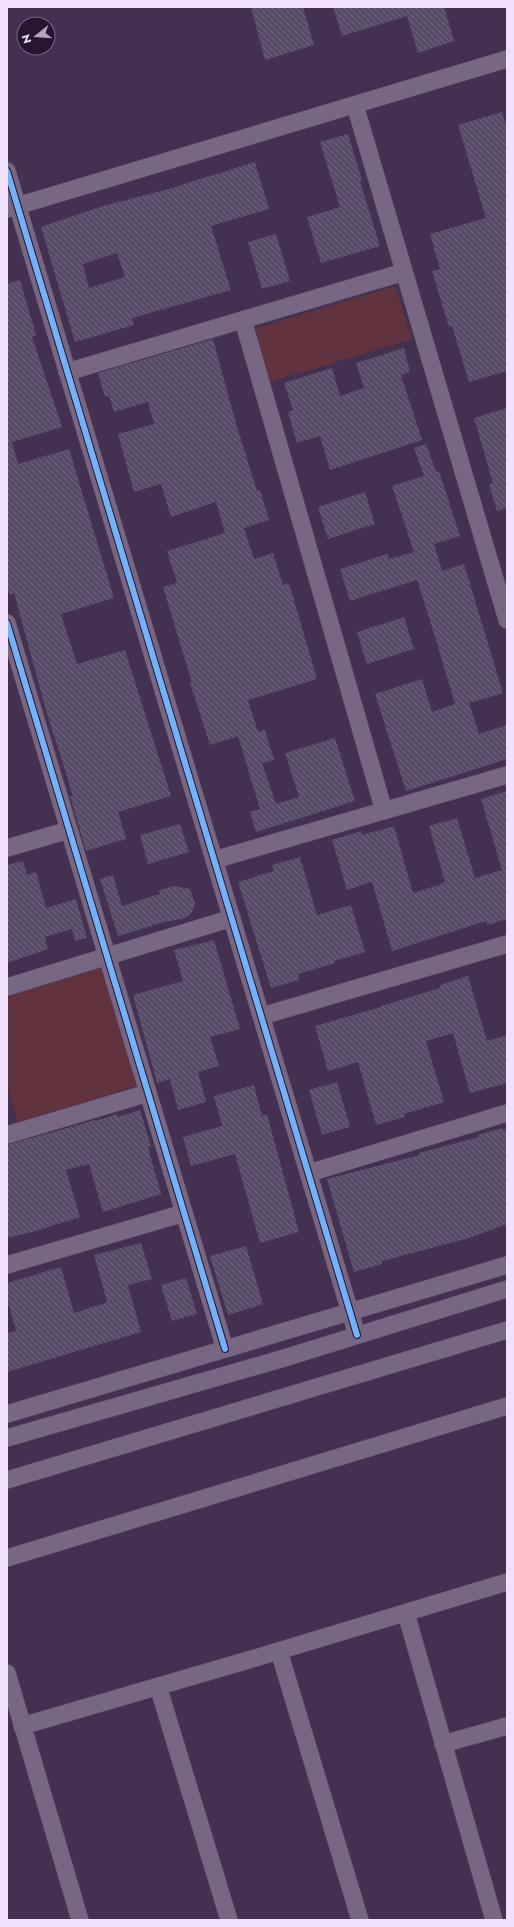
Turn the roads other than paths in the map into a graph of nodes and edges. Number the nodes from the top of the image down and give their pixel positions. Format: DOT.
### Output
graph roads {
  1 [pos="507,59"];
  2 [pos="355,105"];
  3 [pos="7,171"];
  4 [pos="12,208"];
  5 [pos="404,272"];
  6 [pos="243,320"];
  7 [pos="67,372"];
  8 [pos="507,620"];
  9 [pos="7,623"];
  10 [pos="507,775"];
  11 [pos="384,811"];
  12 [pos="69,830"];
  13 [pos="7,848"];
  14 [pos="214,860"];
  15 [pos="232,918"];
  16 [pos="507,944"];
  17 [pos="107,956"];
  18 [pos="7,987"];
  19 [pos="262,1016"];
  20 [pos="148,1093"];
  21 [pos="507,1113"];
  22 [pos="7,1135"];
  23 [pos="309,1173"];
  24 [pos="184,1213"];
  25 [pos="7,1265"];
  26 [pos="507,1265"];
  27 [pos="507,1289"];
  28 [pos="351,1312"];
  29 [pos="507,1330"];
  30 [pos="357,1335"];
  31 [pos="226,1349"];
  32 [pos="507,1406"];
  33 [pos="7,1414"];
  34 [pos="7,1438"];
  35 [pos="7,1480"];
  36 [pos="7,1558"];
  37 [pos="507,1582"];
  38 [pos="406,1612"];
  39 [pos="279,1651"];
  40 [pos="7,1673"];
  41 [pos="158,1686"];
  42 [pos="22,1726"];
  43 [pos="507,1726"];
  44 [pos="443,1744"];
  45 [pos="80,1920"];
  46 [pos="229,1920"];
  47 [pos="360,1920"];
  48 [pos="494,1920"];
  1 -- 2 [label="street"];
  2 -- 4 [label="street"];
  2 -- 5 [label="street"];
  3 -- 4 [label="street"];
  4 -- 7 [label="street"];
  5 -- 6 [label="street"];
  5 -- 8 [label="street"];
  6 -- 7 [label="street"];
  6 -- 11 [label="street"];
  7 -- 14 [label="street"];
  9 -- 12 [label="street"];
  10 -- 11 [label="street"];
  11 -- 14 [label="street"];
  12 -- 13 [label="street"];
  12 -- 17 [label="street"];
  14 -- 15 [label="street"];
  15 -- 17 [label="street"];
  15 -- 19 [label="street"];
  16 -- 19 [label="street"];
  17 -- 18 [label="street"];
  17 -- 20 [label="street"];
  19 -- 23 [label="street"];
  20 -- 22 [label="street"];
  20 -- 24 [label="street"];
  21 -- 23 [label="street"];
  23 -- 28 [label="street"];
  24 -- 25 [label="street"];
  24 -- 31 [label="street"];
  26 -- 28 [label="street"];
  27 -- 30 [label="street"];
  28 -- 30 [label="street"];
  28 -- 31 [label="street"];
  29 -- 35 [label="street"];
  30 -- 34 [label="street"];
  31 -- 33 [label="street"];
  32 -- 36 [label="street"];
  37 -- 38 [label="street"];
  38 -- 39 [label="street"];
  38 -- 44 [label="street"];
  39 -- 41 [label="street"];
  39 -- 47 [label="street"];
  40 -- 42 [label="street"];
  41 -- 42 [label="street"];
  41 -- 46 [label="street"];
  42 -- 45 [label="street"];
  43 -- 44 [label="street"];
  44 -- 48 [label="street"];
}
